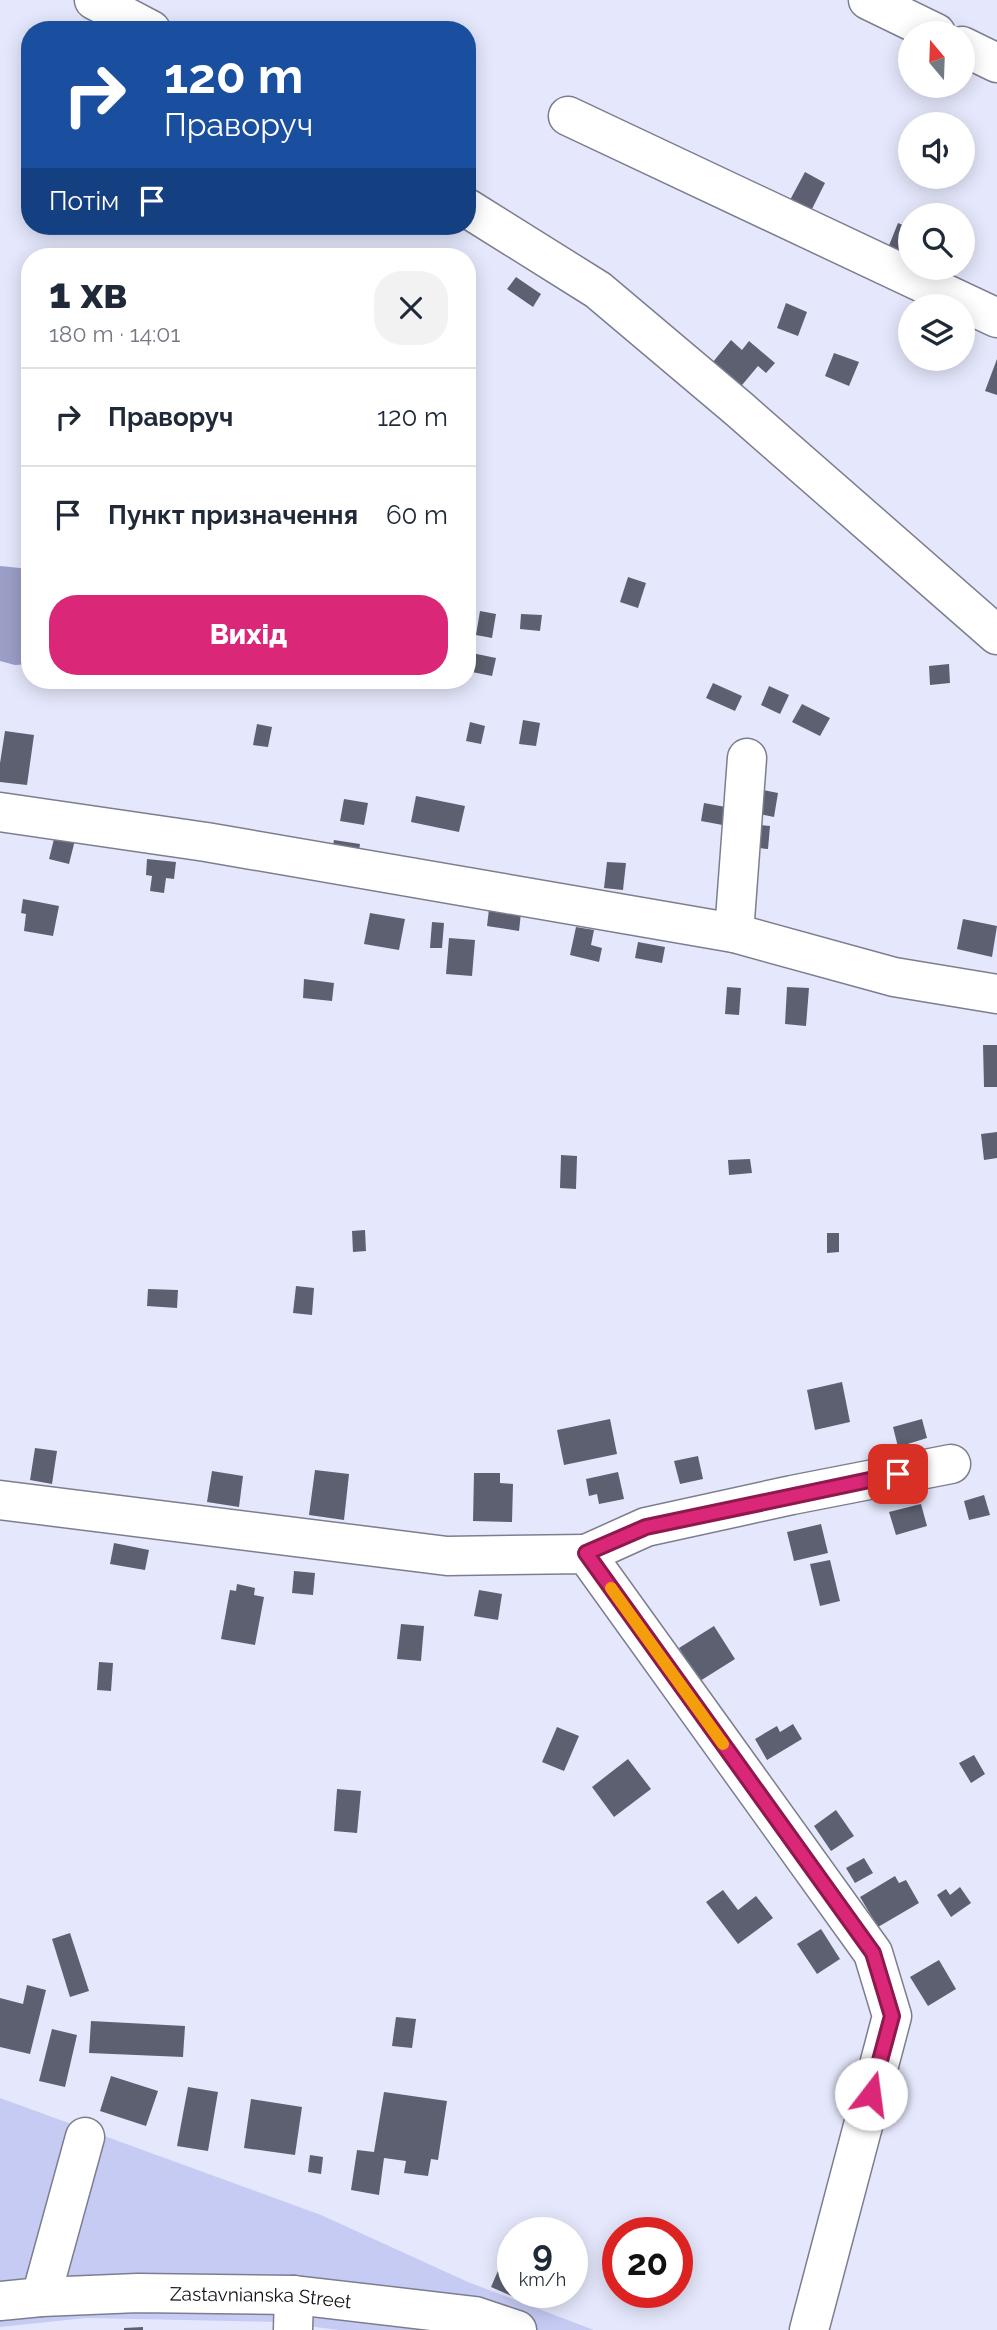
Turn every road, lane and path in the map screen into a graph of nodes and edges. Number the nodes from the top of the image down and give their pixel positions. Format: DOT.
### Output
graph roads {
  1 [pos="94,0"];
  2 [pos="868,0"];
  3 [pos="134,21"];
  4 [pos="911,21"];
  5 [pos="975,52"];
  6 [pos="997,63"];
  7 [pos="568,116"];
  8 [pos="476,214"];
  9 [pos="997,318"];
  10 [pos="997,635"];
  11 [pos="747,758"];
  12 [pos="0,812"];
  13 [pos="734,933"];
  14 [pos="997,993"];
  15 [pos="951,1464"];
  16 [pos="0,1500"];
  17 [pos="586,1553"];
  18 [pos="85,2137"];
  19 [pos="41,2297"];
  20 [pos="0,2301"];
  21 [pos="294,2313"];
  22 [pos="517,2330"];
  23 [pos="809,2330"];
  1 -- 3 [label="street"];
  2 -- 4 [label="street"];
  5 -- 6 [label="street"];
  7 -- 9 [label="street"];
  8 -- 10 [label="street"];
  11 -- 13 [label="street"];
  12 -- 13 [label="street"];
  13 -- 14 [label="street"];
  15 -- 17 [label="street"];
  16 -- 17 [label="street"];
  17 -- 23 [label="street"];
  18 -- 19 [label="street"];
  19 -- 20 [label="street, Zastavnianska Street"];
  19 -- 21 [label="street, Zastavnianska Street"];
  21 -- 22 [label="street, Zastavnianska Street"];
}
